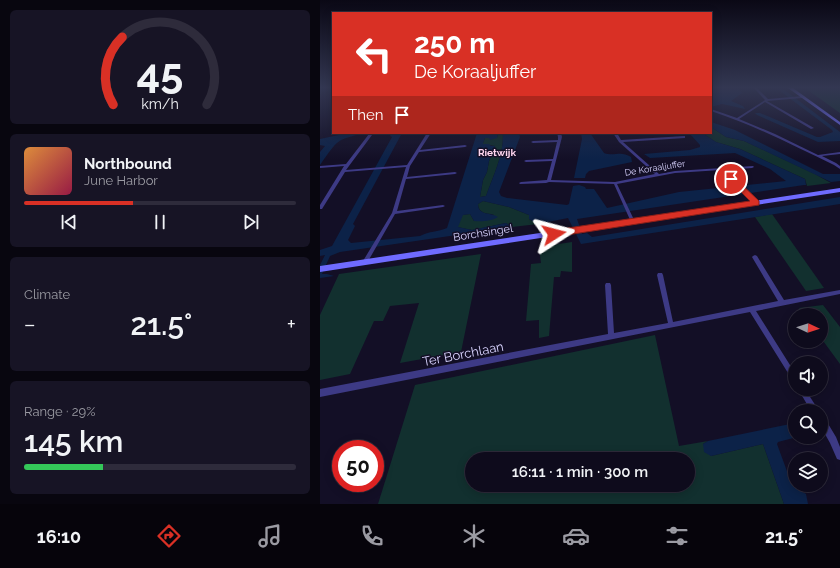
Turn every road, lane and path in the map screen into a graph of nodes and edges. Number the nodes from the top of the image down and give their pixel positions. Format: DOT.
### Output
graph roads {
  1 [pos="716,112"];
  2 [pos="749,112"];
  3 [pos="784,112"];
  4 [pos="822,112"];
  5 [pos="738,118"];
  6 [pos="840,124"];
  7 [pos="812,128"];
  8 [pos="427,134"];
  9 [pos="559,134"];
  10 [pos="616,134"];
  11 [pos="370,135"];
  12 [pos="684,137"];
  13 [pos="559,141"];
  14 [pos="620,141"];
  15 [pos="533,142"];
  16 [pos="465,146"];
  17 [pos="418,151"];
  18 [pos="840,153"];
  19 [pos="817,156"];
  20 [pos="554,160"];
  21 [pos="526,161"];
  22 [pos="347,165"];
  23 [pos="408,166"];
  24 [pos="320,167"];
  25 [pos="752,167"];
  26 [pos="840,168"];
  27 [pos="722,169"];
  28 [pos="343,171"];
  29 [pos="455,173"];
  30 [pos="658,175"];
  31 [pos="405,178"];
  32 [pos="549,181"];
  33 [pos="521,183"];
  34 [pos="615,183"];
  35 [pos="840,190"];
  36 [pos="756,203"];
  37 [pos="443,206"];
  38 [pos="320,208"];
  39 [pos="394,213"];
  40 [pos="633,222"];
  41 [pos="755,257"];
  42 [pos="365,262"];
  43 [pos="320,269"];
  44 [pos="660,275"];
  45 [pos="608,285"];
  46 [pos="840,292"];
  47 [pos="782,303"];
  48 [pos="751,309"];
  49 [pos="671,324"];
  50 [pos="611,337"];
  51 [pos="788,368"];
  52 [pos="320,393"];
  53 [pos="828,432"];
  54 [pos="840,456"];
  1 -- 5 [label="street"];
  2 -- 5 [label="street"];
  3 -- 7 [label="street"];
  4 -- 6 [label="main road"];
  5 -- 19 [label="street"];
  8 -- 17 [label="street"];
  9 -- 13 [label="street"];
  10 -- 14 [label="street"];
  11 -- 22 [label="street"];
  12 -- 14 [label="street"];
  13 -- 15 [label="street"];
  13 -- 20 [label="street"];
  14 -- 30 [label="street"];
  16 -- 17 [label="street"];
  17 -- 23 [label="street"];
  18 -- 19 [label="street"];
  19 -- 26 [label="street"];
  20 -- 21 [label="street"];
  20 -- 32 [label="street"];
  22 -- 24 [label="street"];
  22 -- 28 [label="street"];
  23 -- 28 [label="street"];
  23 -- 31 [label="street"];
  25 -- 27 [label="street, De Koraaljuffer"];
  27 -- 30 [label="street, De Koraaljuffer"];
  27 -- 36 [label="street"];
  28 -- 38 [label="street"];
  29 -- 31 [label="street"];
  30 -- 34 [label="street, De Koraaljuffer"];
  31 -- 39 [label="street"];
  32 -- 33 [label="street, De Koraaljuffer"];
  32 -- 34 [label="street, De Koraaljuffer"];
  34 -- 40 [label="street, De Koraaljuffer"];
  35 -- 36 [label="main road, Borchsingel"];
  36 -- 40 [label="main road, Borchsingel"];
  37 -- 39 [label="street"];
  39 -- 42 [label="street"];
  40 -- 42 [label="main road, Borchsingel"];
  41 -- 47 [label="street"];
  42 -- 43 [label="main road, Borchsingel"];
  44 -- 49 [label="street"];
  45 -- 50 [label="street"];
  46 -- 47 [label="street, Ter Borchlaan"];
  47 -- 48 [label="street, Ter Borchlaan"];
  48 -- 49 [label="street, Ter Borchlaan"];
  48 -- 51 [label="street"];
  49 -- 50 [label="street, Ter Borchlaan"];
  50 -- 52 [label="street, Ter Borchlaan"];
  53 -- 54 [label="street"];
}
